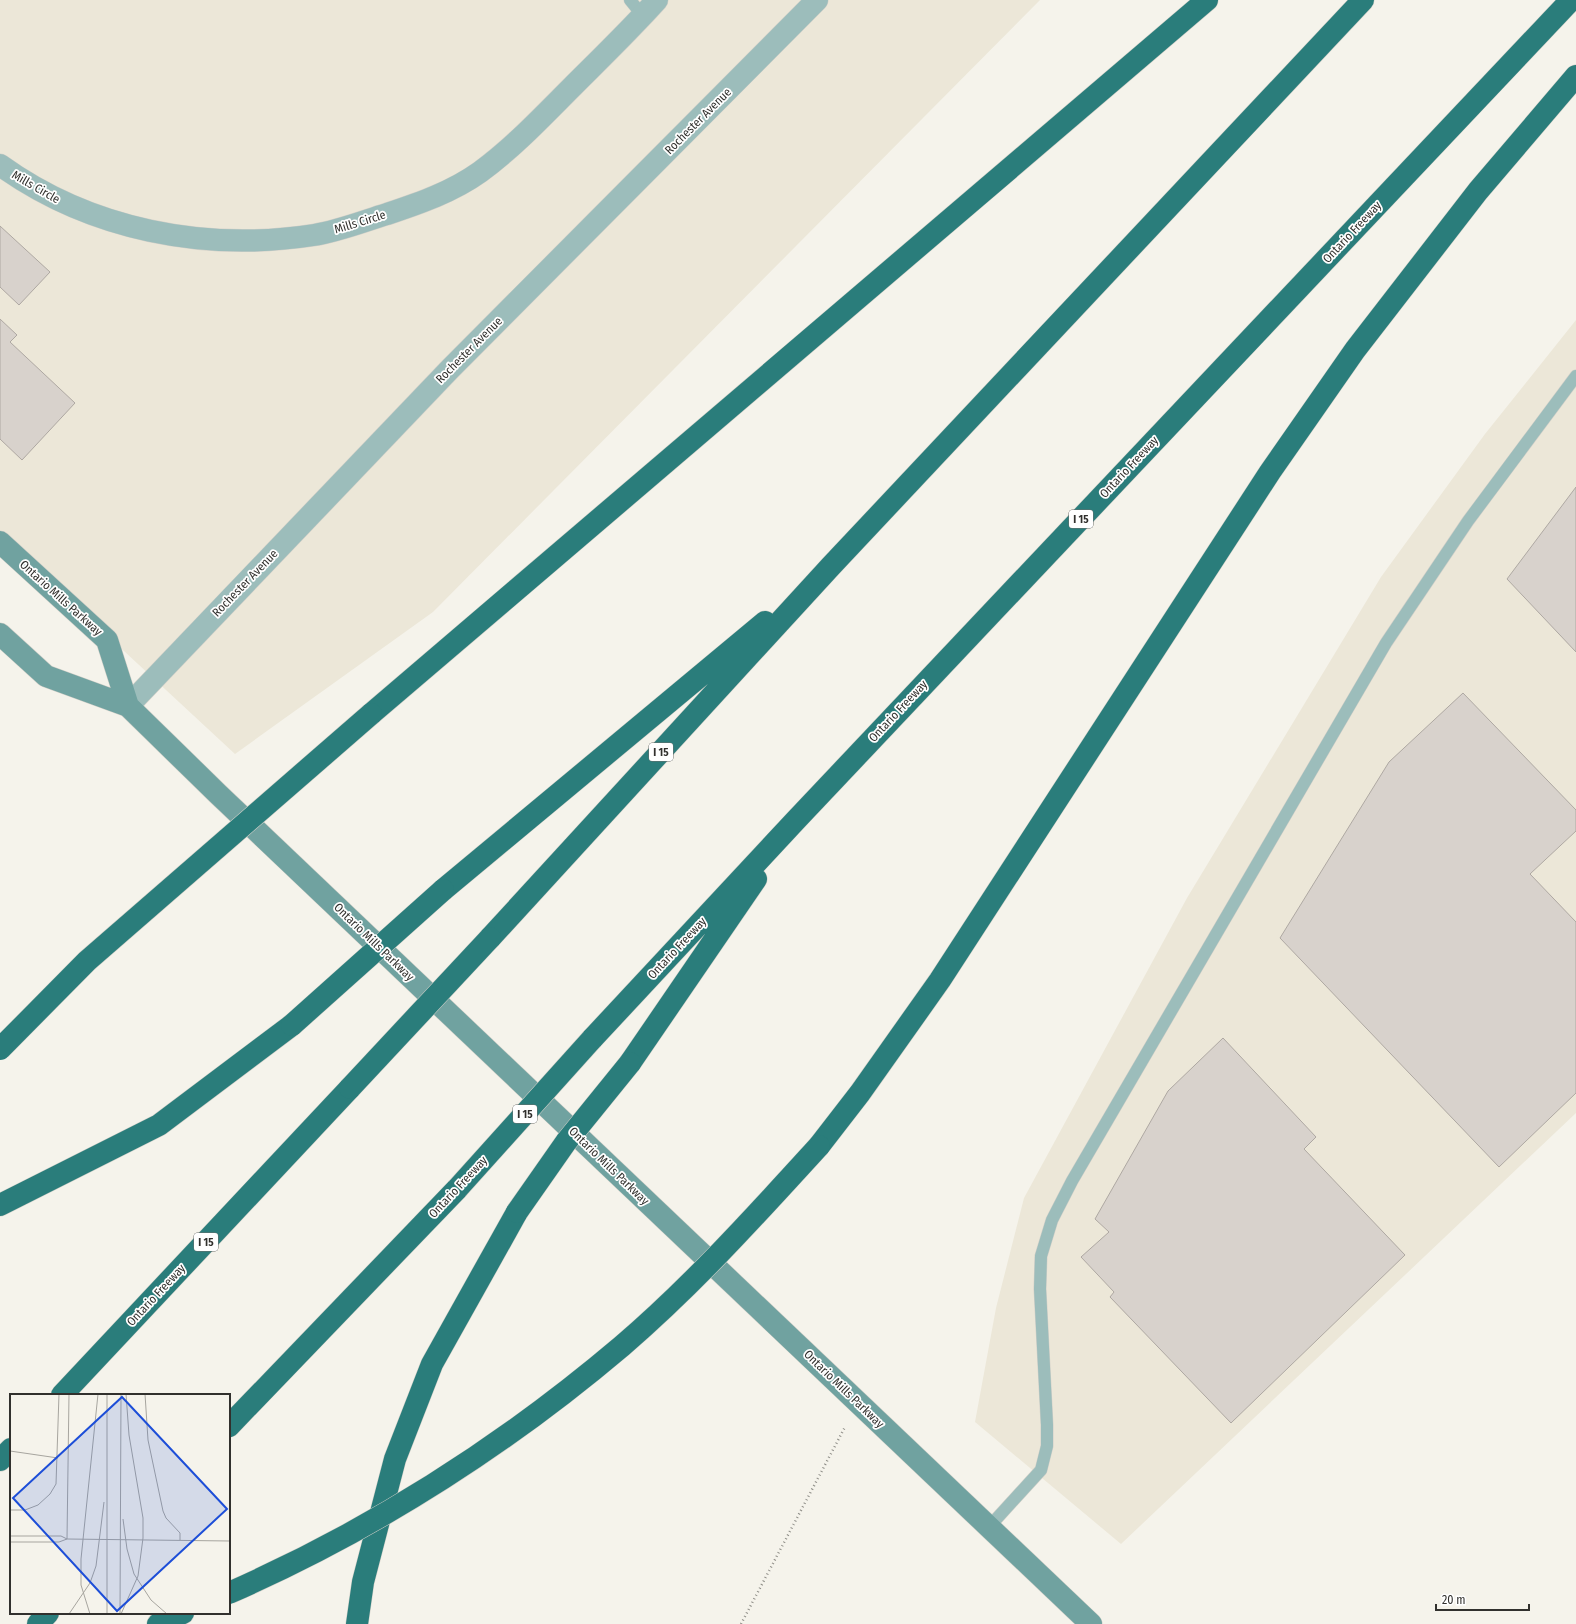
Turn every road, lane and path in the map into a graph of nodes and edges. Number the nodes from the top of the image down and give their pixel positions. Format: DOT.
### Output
graph roads {
  1 [pos="657,0"];
  2 [pos="817,0"];
  3 [pos="1208,0"];
  4 [pos="1363,0"];
  5 [pos="1571,0"];
  6 [pos="636,8"];
  7 [pos="1576,76"];
  8 [pos="0,166"];
  9 [pos="1576,376"];
  10 [pos="0,542"];
  11 [pos="832,566"];
  12 [pos="0,634"];
  13 [pos="128,706"];
  14 [pos="796,820"];
  15 [pos="0,1049"];
  16 [pos="0,1205"];
  17 [pos="63,1394"];
  18 [pos="858,1402"];
  19 [pos="230,1425"];
  20 [pos="10,1450"];
  21 [pos="0,1460"];
  22 [pos="989,1527"];
  23 [pos="230,1593"];
  24 [pos="47,1614"];
  25 [pos="182,1614"];
  26 [pos="38,1624"];
  27 [pos="158,1624"];
  28 [pos="357,1624"];
  29 [pos="741,1624"];
  30 [pos="1091,1624"];
  1 -- 6 [label="street, Mills Circle"];
  2 -- 13 [label="street, Rochester Avenue"];
  3 -- 15 [label="highway, bridge"];
  4 -- 11 [label="highway, Ontario Freeway / I 15"];
  5 -- 14 [label="highway, Ontario Freeway / I 15"];
  6 -- 8 [label="street, Mills Circle"];
  7 -- 23 [label="highway, bridge"];
  9 -- 22 [label="lane"];
  10 -- 13 [label="main road, Ontario Mills Parkway"];
  11 -- 16 [label="highway, bridge"];
  11 -- 17 [label="highway, Ontario Freeway / I 15, bridge"];
  12 -- 13 [label="main road, Ontario Mills Parkway"];
  13 -- 18 [label="main road, Ontario Mills Parkway"];
  14 -- 19 [label="highway, Ontario Freeway / I 15, bridge"];
  14 -- 28 [label="highway, bridge"];
  18 -- 22 [label="main road, Ontario Mills Parkway"];
  18 -- 29 [label="path"];
  20 -- 21 [label="highway"];
  22 -- 30 [label="main road, Ontario Mills Parkway"];
  24 -- 26 [label="highway"];
  25 -- 27 [label="highway"];
}
